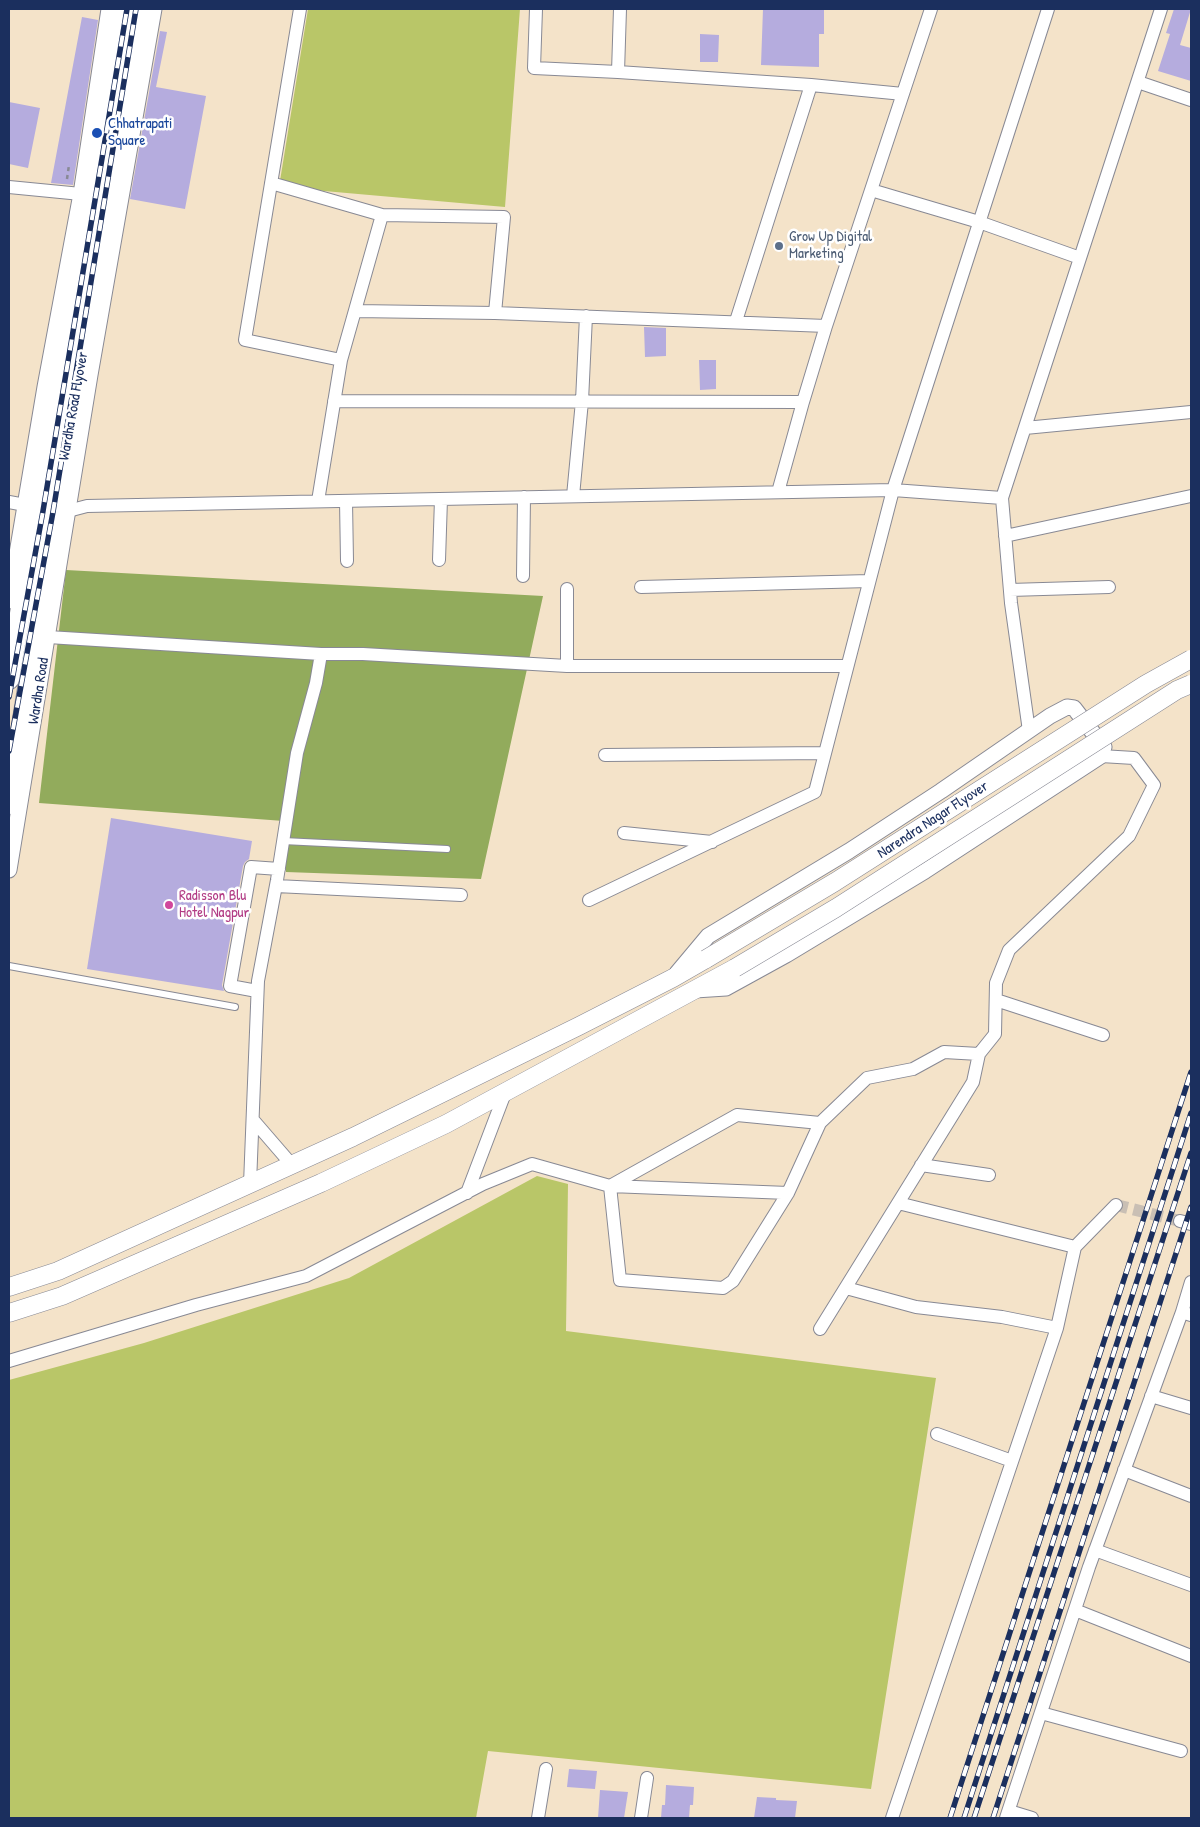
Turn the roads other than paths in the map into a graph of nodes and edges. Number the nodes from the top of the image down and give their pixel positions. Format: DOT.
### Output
graph roads {
  1 [pos="109,9"];
  2 [pos="122,9"];
  3 [pos="140,9"];
  4 [pos="154,9"];
  5 [pos="300,9"];
  6 [pos="536,9"];
  7 [pos="620,9"];
  8 [pos="931,9"];
  9 [pos="1048,9"];
  10 [pos="1161,9"];
  11 [pos="618,72"];
  12 [pos="1138,82"];
  13 [pos="810,86"];
  14 [pos="903,94"];
  15 [pos="1191,100"];
  16 [pos="271,183"];
  17 [pos="9,187"];
  18 [pos="871,190"];
  19 [pos="81,194"];
  20 [pos="382,215"];
  21 [pos="979,222"];
  22 [pos="1080,258"];
  23 [pos="355,311"];
  24 [pos="495,313"];
  25 [pos="586,316"];
  26 [pos="736,321"];
  27 [pos="826,326"];
  28 [pos="341,360"];
  29 [pos="334,401"];
  30 [pos="582,401"];
  31 [pos="802,402"];
  32 [pos="1191,412"];
  33 [pos="1025,428"];
  34 [pos="893,490"];
  35 [pos="778,492"];
  36 [pos="574,496"];
  37 [pos="1191,496"];
  38 [pos="524,497"];
  39 [pos="1002,498"];
  40 [pos="441,499"];
  41 [pos="318,501"];
  42 [pos="346,501"];
  43 [pos="9,502"];
  44 [pos="25,505"];
  45 [pos="68,511"];
  46 [pos="1005,536"];
  47 [pos="439,560"];
  48 [pos="346,561"];
  49 [pos="523,576"];
  50 [pos="869,581"];
  51 [pos="641,587"];
  52 [pos="1108,588"];
  53 [pos="567,589"];
  54 [pos="1010,590"];
  55 [pos="9,601"];
  56 [pos="48,636"];
  57 [pos="321,654"];
  58 [pos="1191,660"];
  59 [pos="567,666"];
  60 [pos="847,666"];
  61 [pos="9,678"];
  62 [pos="1191,684"];
  63 [pos="1029,731"];
  64 [pos="825,753"];
  65 [pos="605,754"];
  66 [pos="1101,756"];
  67 [pos="9,804"];
  68 [pos="624,833"];
  69 [pos="283,841"];
  70 [pos="712,842"];
  71 [pos="447,848"];
  72 [pos="279,869"];
  73 [pos="9,870"];
  74 [pos="276,886"];
  75 [pos="461,895"];
  76 [pos="589,900"];
  77 [pos="9,966"];
  78 [pos="673,978"];
  79 [pos="695,990"];
  80 [pos="257,991"];
  81 [pos="996,1000"];
  82 [pos="235,1007"];
  83 [pos="1103,1035"];
  84 [pos="979,1054"];
  85 [pos="505,1093"];
  86 [pos="254,1121"];
  87 [pos="820,1123"];
  88 [pos="292,1165"];
  89 [pos="921,1165"];
  90 [pos="989,1175"];
  91 [pos="250,1184"];
  92 [pos="610,1186"];
  93 [pos="467,1193"];
  94 [pos="788,1193"];
  95 [pos="898,1203"];
  96 [pos="1116,1205"];
  97 [pos="1075,1247"];
  98 [pos="1191,1282"];
  99 [pos="9,1287"];
  100 [pos="846,1288"];
  101 [pos="9,1313"];
  102 [pos="1187,1313"];
  103 [pos="1057,1328"];
  104 [pos="820,1329"];
  105 [pos="9,1361"];
  106 [pos="1151,1396"];
  107 [pos="1191,1408"];
  108 [pos="937,1434"];
  109 [pos="1012,1461"];
  110 [pos="1124,1470"];
  111 [pos="1191,1496"];
  112 [pos="1095,1550"];
  113 [pos="1191,1586"];
  114 [pos="1075,1610"];
  115 [pos="1191,1656"];
  116 [pos="1041,1714"];
  117 [pos="1181,1752"];
  118 [pos="546,1770"];
  119 [pos="647,1778"];
  120 [pos="1007,1814"];
  121 [pos="538,1818"];
  122 [pos="641,1818"];
  123 [pos="892,1818"];
  124 [pos="1032,1818"];
  1 -- 19 [label="street"];
  2 -- 61 [label="highway, Wardha Road Flyover"];
  3 -- 67 [label="highway, Wardha Road Flyover"];
  4 -- 45 [label="street, Wardha Road"];
  5 -- 16 [label="street"];
  6 -- 11 [label="street"];
  7 -- 11 [label="street"];
  8 -- 14 [label="street"];
  9 -- 21 [label="street"];
  10 -- 12 [label="street"];
  11 -- 13 [label="street"];
  12 -- 15 [label="street"];
  12 -- 22 [label="street"];
  13 -- 14 [label="street"];
  13 -- 26 [label="street"];
  14 -- 18 [label="street"];
  16 -- 20 [label="street"];
  16 -- 28 [label="street"];
  17 -- 19 [label="street"];
  18 -- 21 [label="street"];
  18 -- 27 [label="street"];
  19 -- 44 [label="street"];
  20 -- 23 [label="street"];
  20 -- 24 [label="street"];
  21 -- 22 [label="street"];
  21 -- 34 [label="street"];
  22 -- 33 [label="street"];
  23 -- 24 [label="street"];
  23 -- 28 [label="street"];
  24 -- 25 [label="street"];
  25 -- 26 [label="street"];
  25 -- 30 [label="street"];
  26 -- 27 [label="street"];
  27 -- 31 [label="street"];
  28 -- 29 [label="street"];
  29 -- 30 [label="street"];
  29 -- 41 [label="street"];
  30 -- 31 [label="street"];
  30 -- 36 [label="street"];
  31 -- 35 [label="street"];
  32 -- 33 [label="street"];
  33 -- 39 [label="street"];
  34 -- 35 [label="street"];
  34 -- 39 [label="street"];
  34 -- 50 [label="street"];
  35 -- 36 [label="street"];
  36 -- 38 [label="street"];
  37 -- 46 [label="street"];
  38 -- 40 [label="street"];
  38 -- 49 [label="street"];
  39 -- 46 [label="street"];
  40 -- 42 [label="street"];
  40 -- 47 [label="street"];
  41 -- 42 [label="street"];
  41 -- 45 [label="street"];
  42 -- 48 [label="street"];
  43 -- 44 [label="street"];
  44 -- 55 [label="street"];
  45 -- 56 [label="street, Wardha Road"];
  46 -- 54 [label="street"];
  50 -- 51 [label="street"];
  50 -- 60 [label="street"];
  52 -- 54 [label="street"];
  53 -- 59 [label="street"];
  54 -- 63 [label="street"];
  56 -- 57 [label="street"];
  56 -- 73 [label="street, Wardha Road"];
  57 -- 59 [label="street"];
  57 -- 69 [label="street"];
  58 -- 78 [label="main road, Narendra Nagar Flyover, bridge"];
  59 -- 60 [label="street"];
  60 -- 64 [label="street"];
  62 -- 79 [label="main road, Narendra Nagar Flyover, bridge"];
  63 -- 66 [label="street"];
  63 -- 78 [label="street"];
  64 -- 65 [label="street"];
  64 -- 70 [label="street"];
  66 -- 79 [label="street"];
  66 -- 81 [label="street"];
  68 -- 70 [label="street"];
  69 -- 71 [label="lane"];
  69 -- 72 [label="street"];
  70 -- 76 [label="street"];
  72 -- 74 [label="street"];
  72 -- 80 [label="street"];
  74 -- 75 [label="street"];
  74 -- 80 [label="street"];
  77 -- 82 [label="lane"];
  78 -- 88 [label="main road, Narendra Nagar Flyover"];
  79 -- 85 [label="main road, Narendra Nagar Flyover"];
  80 -- 86 [label="street"];
  81 -- 83 [label="street"];
  81 -- 84 [label="street"];
  84 -- 87 [label="street"];
  84 -- 89 [label="street"];
  85 -- 93 [label="street"];
  85 -- 101 [label="main road, Narendra Nagar Flyover"];
  86 -- 88 [label="street"];
  86 -- 91 [label="street"];
  87 -- 92 [label="street"];
  87 -- 94 [label="street"];
  88 -- 91 [label="main road, Narendra Nagar Flyover"];
  89 -- 90 [label="street"];
  89 -- 95 [label="street"];
  91 -- 99 [label="main road, Narendra Nagar Flyover"];
  92 -- 93 [label="street"];
  92 -- 94 [label="street"];
  92 -- 94 [label="street"];
  93 -- 105 [label="street"];
  95 -- 97 [label="street"];
  95 -- 100 [label="street"];
  96 -- 97 [label="street"];
  97 -- 103 [label="street"];
  98 -- 102 [label="street"];
  100 -- 103 [label="street"];
  100 -- 104 [label="street"];
  102 -- 106 [label="street"];
  103 -- 109 [label="street"];
  106 -- 107 [label="street"];
  106 -- 110 [label="street"];
  108 -- 109 [label="street"];
  109 -- 123 [label="street"];
  110 -- 111 [label="street"];
  110 -- 112 [label="street"];
  112 -- 113 [label="street"];
  112 -- 114 [label="street"];
  114 -- 115 [label="street"];
  114 -- 116 [label="street"];
  116 -- 117 [label="street"];
  116 -- 120 [label="street"];
  118 -- 121 [label="street"];
  119 -- 122 [label="street"];
  120 -- 124 [label="street"];
}
